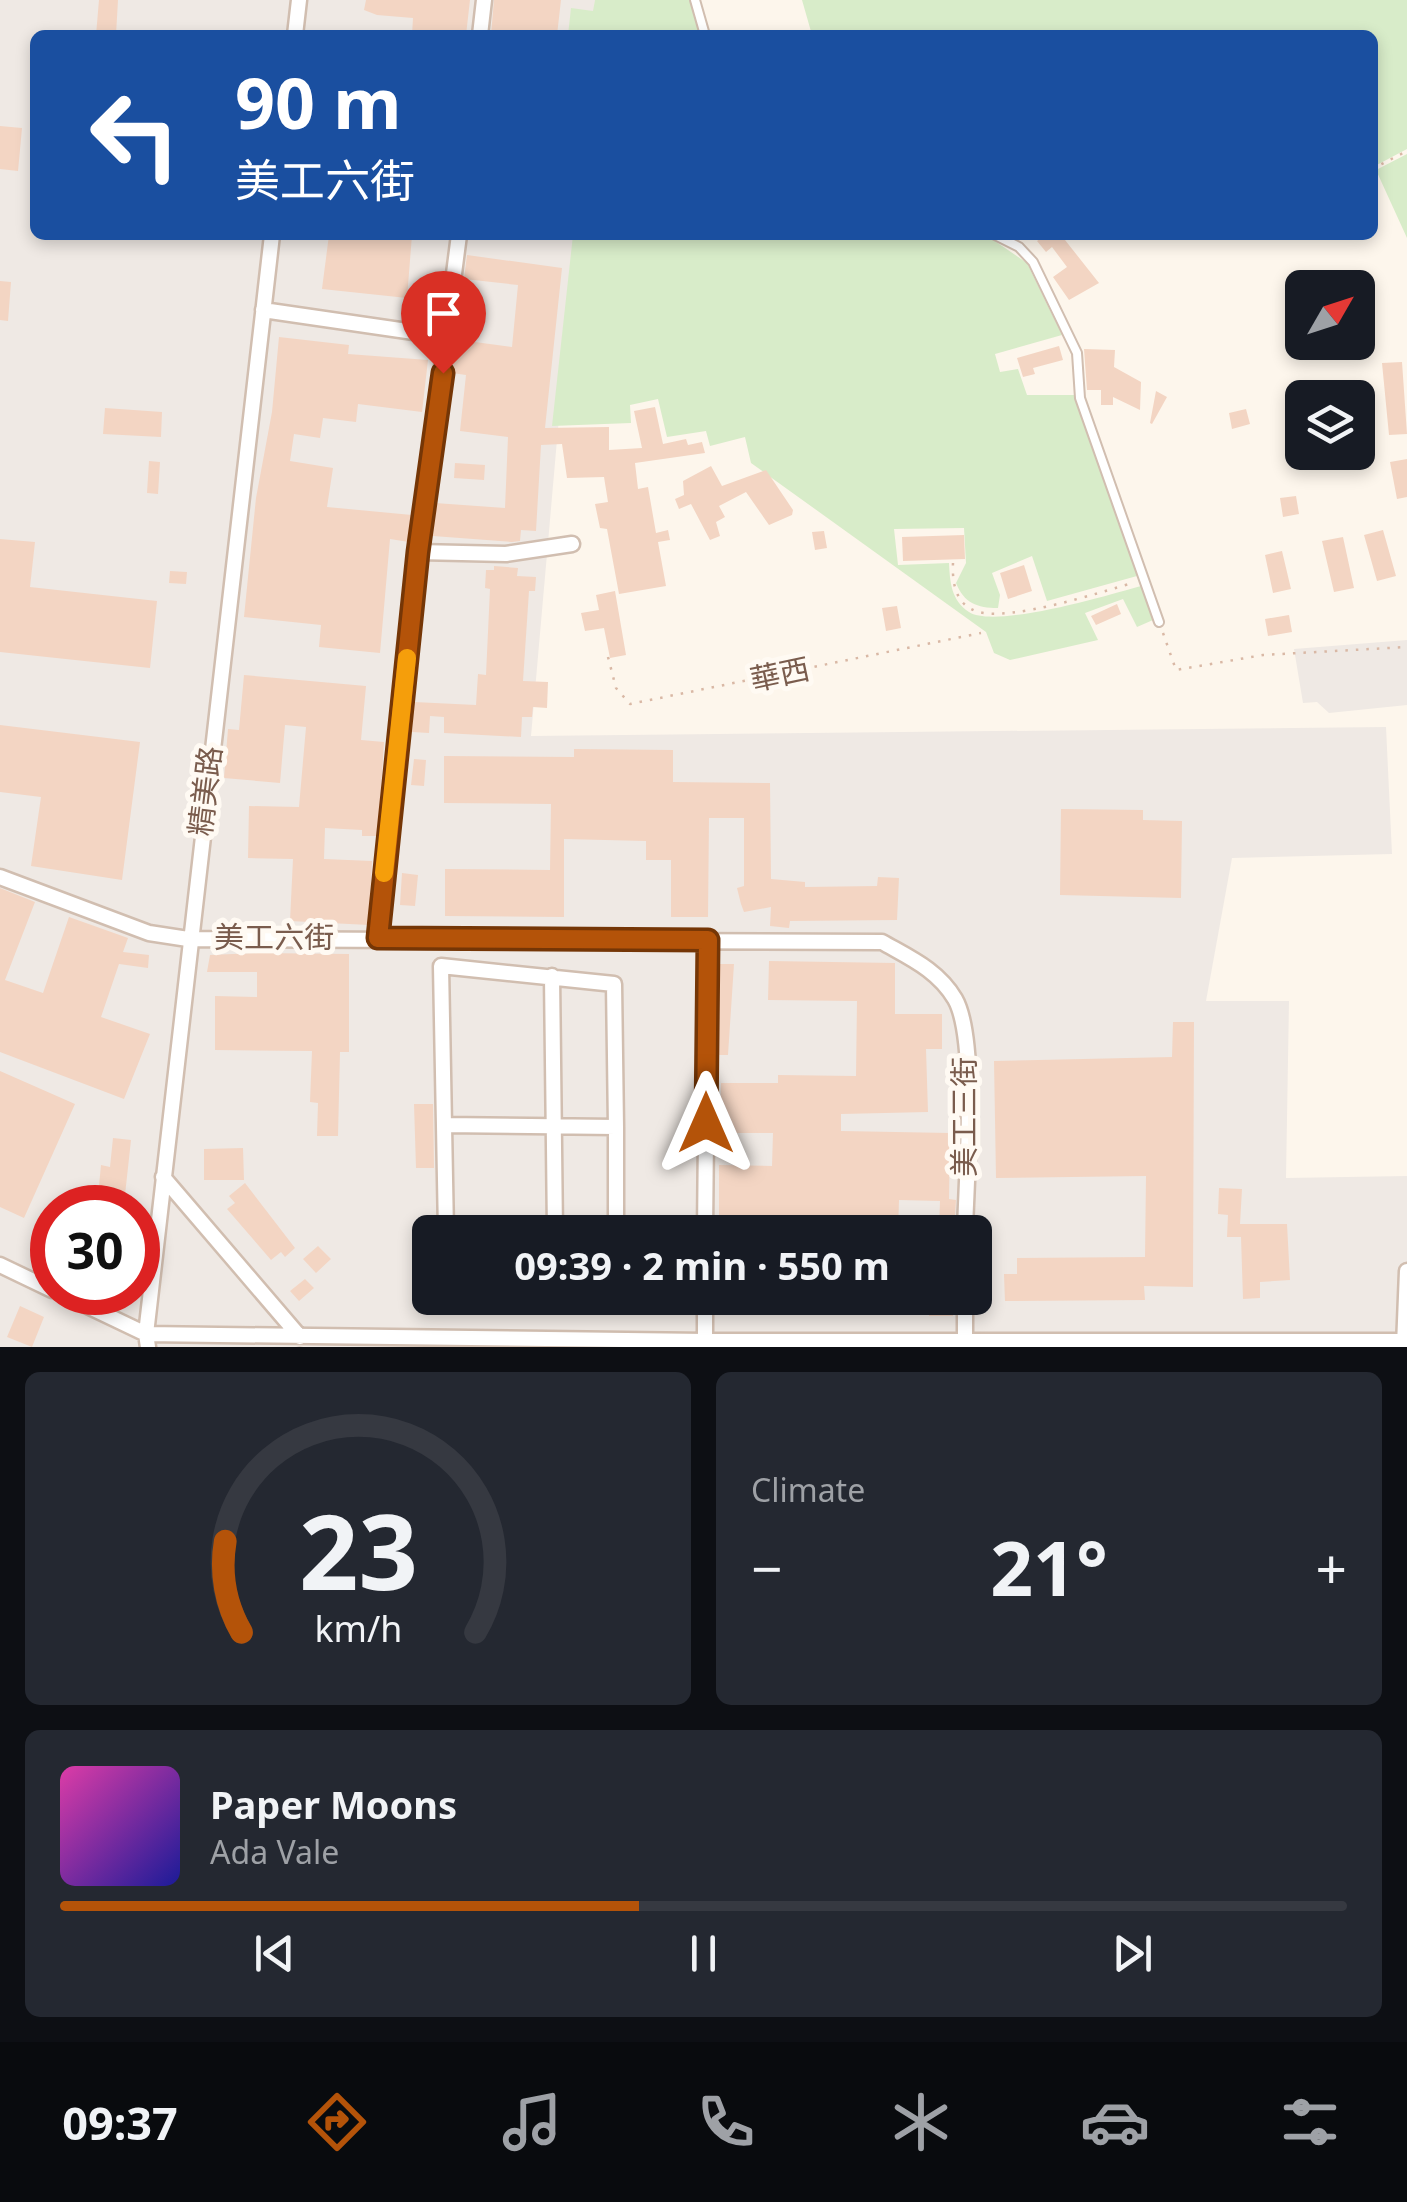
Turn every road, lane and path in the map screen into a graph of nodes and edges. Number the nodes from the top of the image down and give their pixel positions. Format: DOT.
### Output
graph roads {
  1 [pos="299,0"];
  2 [pos="484,0"];
  3 [pos="695,0"];
  4 [pos="296,30"];
  5 [pos="481,30"];
  6 [pos="704,30"];
  7 [pos="1407,151"];
  8 [pos="1378,166"];
  9 [pos="271,240"];
  10 [pos="458,240"];
  11 [pos="1006,240"];
  12 [pos="264,310"];
  13 [pos="448,337"];
  14 [pos="572,544"];
  15 [pos="418,552"];
  16 [pos="953,563"];
  17 [pos="1144,579"];
  18 [pos="1160,622"];
  19 [pos="980,634"];
  20 [pos="1407,646"];
  21 [pos="608,657"];
  22 [pos="0,877"];
  23 [pos="378,938"];
  24 [pos="188,939"];
  25 [pos="708,940"];
  26 [pos="552,976"];
  27 [pos="957,1002"];
  28 [pos="444,1126"];
  29 [pos="554,1127"];
  30 [pos="616,1127"];
  31 [pos="163,1178"];
  32 [pos="446,1215"];
  33 [pos="554,1215"];
  34 [pos="616,1215"];
  35 [pos="706,1215"];
  36 [pos="965,1215"];
  37 [pos="0,1265"];
  38 [pos="1407,1271"];
  39 [pos="30,1279"];
  40 [pos="100,1315"];
  41 [pos="705,1315"];
  42 [pos="965,1315"];
  43 [pos="300,1337"];
  44 [pos="147,1340"];
  45 [pos="964,1343"];
  46 [pos="1405,1343"];
  47 [pos="704,1344"];
  1 -- 4 [label="street"];
  2 -- 5 [label="street"];
  3 -- 6 [label="lane"];
  7 -- 8 [label="path"];
  9 -- 12 [label="street, 精美路"];
  10 -- 13 [label="street"];
  11 -- 17 [label="lane"];
  12 -- 13 [label="street"];
  12 -- 24 [label="street, 精美路"];
  13 -- 15 [label="street"];
  14 -- 15 [label="street"];
  15 -- 23 [label="street"];
  16 -- 17 [label="path"];
  17 -- 18 [label="lane"];
  18 -- 20 [label="path"];
  19 -- 21 [label="path, 華西"];
  22 -- 24 [label="street, 美工六街"];
  23 -- 24 [label="street, 美工六街"];
  23 -- 25 [label="street, 美工六街"];
  24 -- 31 [label="street, 精美路"];
  25 -- 27 [label="street, 美工六街"];
  25 -- 35 [label="street"];
  26 -- 28 [label="street"];
  26 -- 29 [label="street"];
  26 -- 30 [label="street"];
  27 -- 36 [label="street, 美工三街"];
  28 -- 29 [label="street"];
  28 -- 32 [label="street"];
  29 -- 30 [label="street"];
  29 -- 33 [label="street"];
  30 -- 34 [label="street"];
  31 -- 43 [label="street"];
  31 -- 44 [label="street, 精美路"];
  37 -- 39 [label="street"];
  38 -- 46 [label="street"];
  40 -- 44 [label="street"];
  41 -- 47 [label="street"];
  42 -- 45 [label="street"];
  43 -- 44 [label="street"];
  43 -- 47 [label="street"];
  45 -- 46 [label="street"];
  45 -- 47 [label="street"];
}
